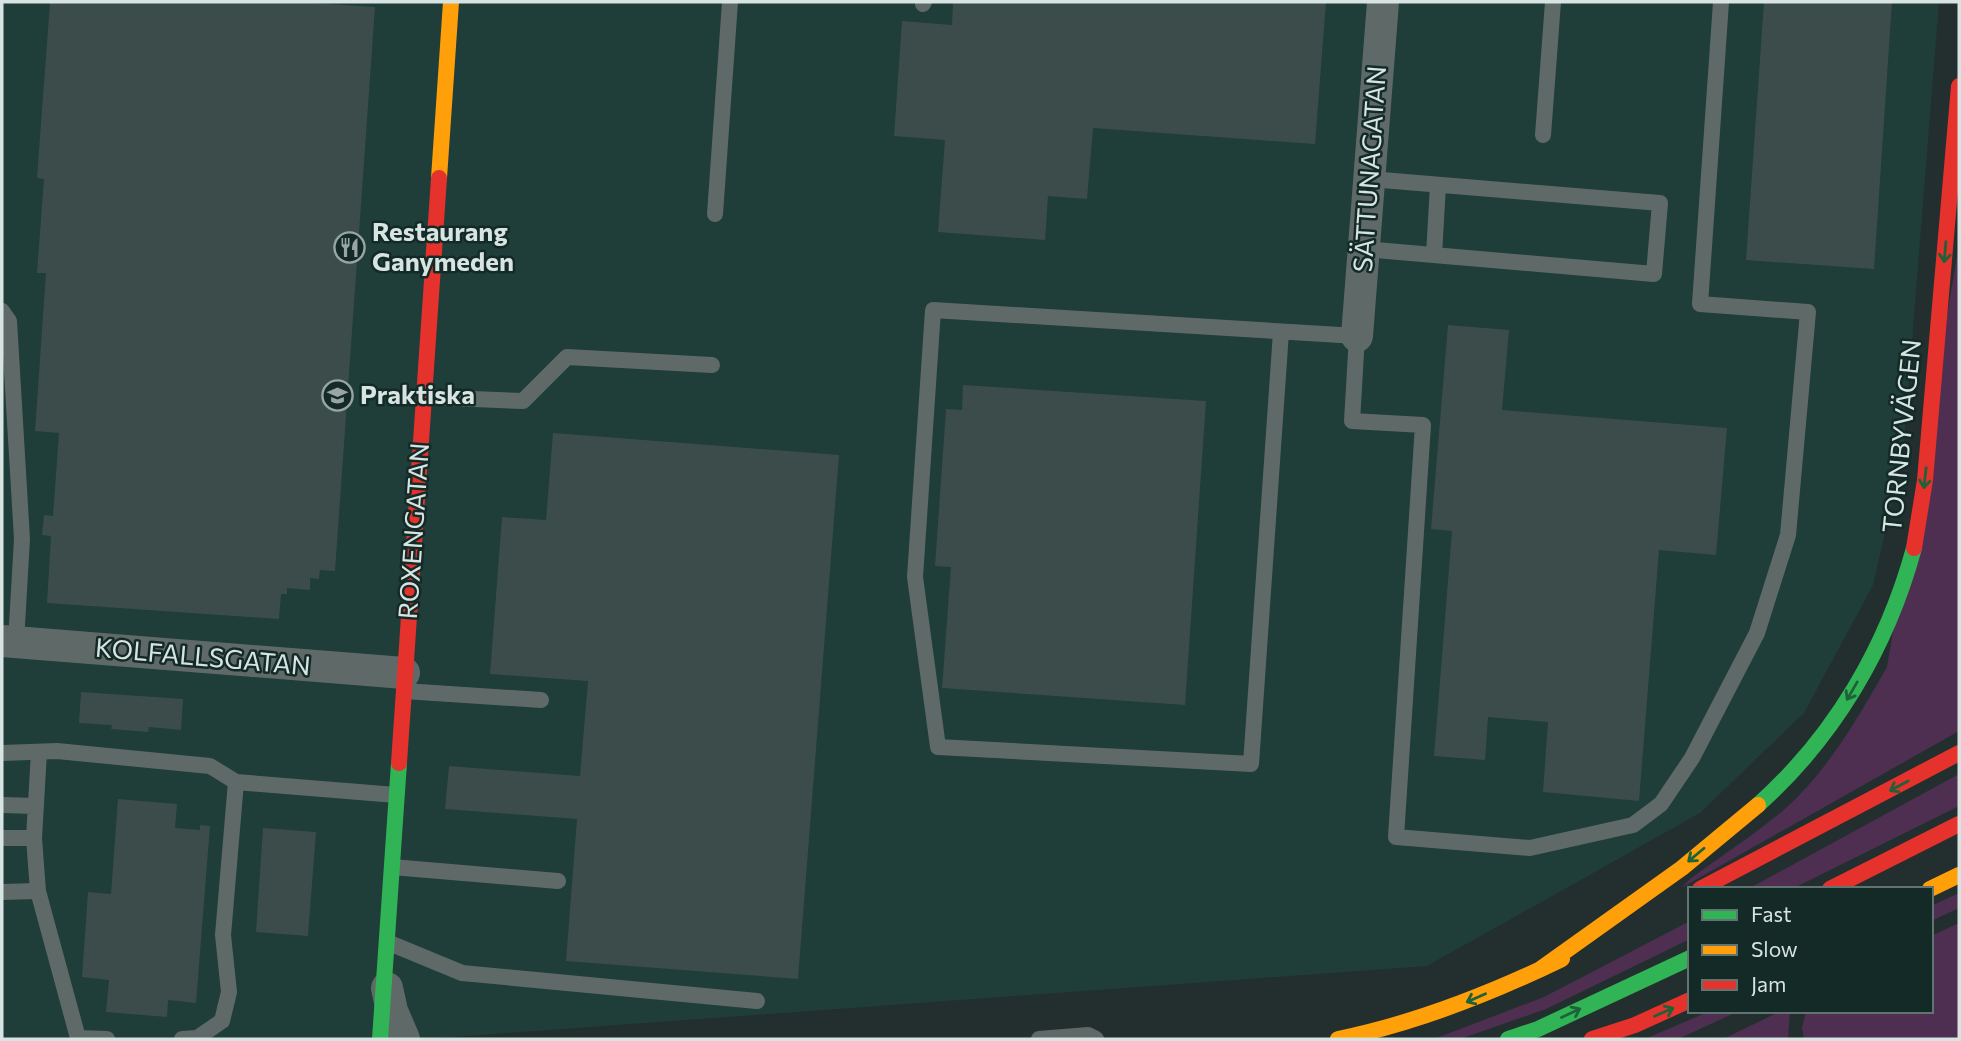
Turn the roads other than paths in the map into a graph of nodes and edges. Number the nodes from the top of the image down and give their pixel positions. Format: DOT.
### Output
graph roads {
  1 [pos="451,2"];
  2 [pos="730,2"];
  3 [pos="1383,2"];
  4 [pos="1553,2"];
  5 [pos="1721,2"];
  6 [pos="1959,86"];
  7 [pos="1543,135"];
  8 [pos="1370,179"];
  9 [pos="1438,185"];
  10 [pos="715,215"];
  11 [pos="1364,249"];
  12 [pos="1434,255"];
  13 [pos="2,311"];
  14 [pos="1280,331"];
  15 [pos="1357,336"];
  16 [pos="712,365"];
  17 [pos="424,397"];
  18 [pos="9,641"];
  19 [pos="404,682"];
  20 [pos="541,700"];
  21 [pos="39,752"];
  22 [pos="2,753"];
  23 [pos="1959,753"];
  24 [pos="236,782"];
  25 [pos="396,795"];
  26 [pos="2,805"];
  27 [pos="35,806"];
  28 [pos="1959,824"];
  29 [pos="2,838"];
  30 [pos="34,838"];
  31 [pos="391,867"];
  32 [pos="1959,875"];
  33 [pos="558,881"];
  34 [pos="1704,887"];
  35 [pos="1834,887"];
  36 [pos="1933,888"];
  37 [pos="38,891"];
  38 [pos="2,892"];
  39 [pos="1632,923"];
  40 [pos="387,942"];
  41 [pos="1688,959"];
  42 [pos="1539,970"];
  43 [pos="385,976"];
  44 [pos="757,1001"];
  45 [pos="1688,1001"];
  46 [pos="107,1039"];
  47 [pos="182,1039"];
  48 [pos="380,1039"];
  49 [pos="404,1039"];
  50 [pos="1039,1039"];
  51 [pos="1096,1039"];
  52 [pos="1338,1039"];
  53 [pos="1508,1039"];
  54 [pos="1592,1039"];
  1 -- 17 [label="main road, ROXENGATAN"];
  2 -- 10 [label="lane"];
  3 -- 8 [label="street, SÄTTUNAGATAN"];
  4 -- 7 [label="lane"];
  5 -- 15 [label="lane"];
  6 -- 42 [label="main road, TORNBYVÄGEN, one-way"];
  8 -- 9 [label="lane"];
  8 -- 11 [label="street, SÄTTUNAGATAN"];
  9 -- 12 [label="lane"];
  9 -- 12 [label="lane"];
  11 -- 12 [label="lane"];
  11 -- 15 [label="street, SÄTTUNAGATAN"];
  13 -- 18 [label="lane"];
  14 -- 14 [label="lane"];
  14 -- 15 [label="lane"];
  16 -- 17 [label="lane"];
  17 -- 19 [label="main road, ROXENGATAN"];
  18 -- 19 [label="street, KOLFALLSGATAN"];
  19 -- 20 [label="lane"];
  19 -- 25 [label="main road, ROXENGATAN"];
  21 -- 22 [label="lane"];
  21 -- 24 [label="lane"];
  21 -- 27 [label="lane"];
  23 -- 34 [label="main road, one-way"];
  24 -- 25 [label="lane"];
  24 -- 47 [label="lane"];
  25 -- 31 [label="main road, ROXENGATAN"];
  26 -- 27 [label="lane"];
  27 -- 30 [label="lane"];
  28 -- 35 [label="main road"];
  29 -- 30 [label="lane"];
  30 -- 37 [label="lane"];
  31 -- 33 [label="lane"];
  31 -- 40 [label="main road, ROXENGATAN"];
  32 -- 36 [label="main road"];
  37 -- 38 [label="lane"];
  37 -- 46 [label="lane"];
  39 -- 42 [label="main road, TORNBYVÄGEN"];
  40 -- 43 [label="main road, ROXENGATAN"];
  40 -- 44 [label="lane"];
  53 -- 41 [label="main road, one-way"];
  42 -- 52 [label="main road, TORNBYVÄGEN, one-way"];
  43 -- 48 [label="main road, ROXENGATAN"];
  43 -- 49 [label="street, ROXENGATAN"];
  54 -- 45 [label="main road, one-way"];
  50 -- 51 [label="lane"];
}
